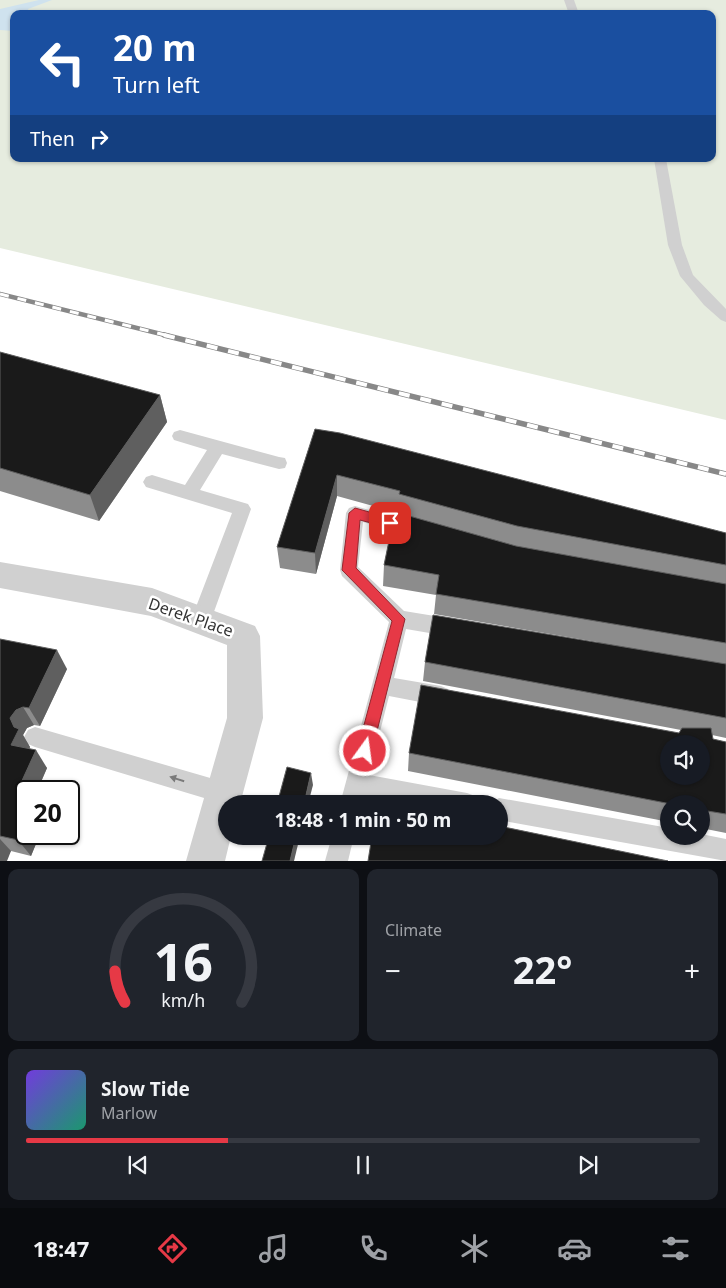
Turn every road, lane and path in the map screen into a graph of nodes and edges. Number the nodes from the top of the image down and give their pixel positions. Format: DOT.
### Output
graph roads {
  1 [pos="661,162"];
  2 [pos="726,317"];
  3 [pos="180,436"];
  4 [pos="218,446"];
  5 [pos="279,463"];
  6 [pos="152,482"];
  7 [pos="189,493"];
  8 [pos="429,534"];
  9 [pos="0,575"];
  10 [pos="399,619"];
  11 [pos="202,620"];
  12 [pos="476,632"];
  13 [pos="382,685"];
  14 [pos="460,700"];
  15 [pos="35,737"];
  16 [pos="224,793"];
  17 [pos="354,794"];
  18 [pos="508,812"];
  19 [pos="340,845"];
  20 [pos="726,850"];
  21 [pos="205,860"];
  22 [pos="336,860"];
  1 -- 2 [label="lane"];
  3 -- 4 [label="lane"];
  4 -- 5 [label="lane"];
  4 -- 7 [label="lane"];
  6 -- 7 [label="lane"];
  7 -- 11 [label="lane"];
  8 -- 10 [label="lane"];
  9 -- 11 [label="street, Derek Place"];
  10 -- 12 [label="lane"];
  10 -- 13 [label="lane"];
  11 -- 16 [label="street, Derek Place"];
  13 -- 14 [label="lane"];
  13 -- 17 [label="lane"];
  16 -- 15 [label="lane, one-way"];
  16 -- 21 [label="street, Derek Place"];
  18 -- 20 [label="lane"];
  19 -- 22 [label="lane"];
}
